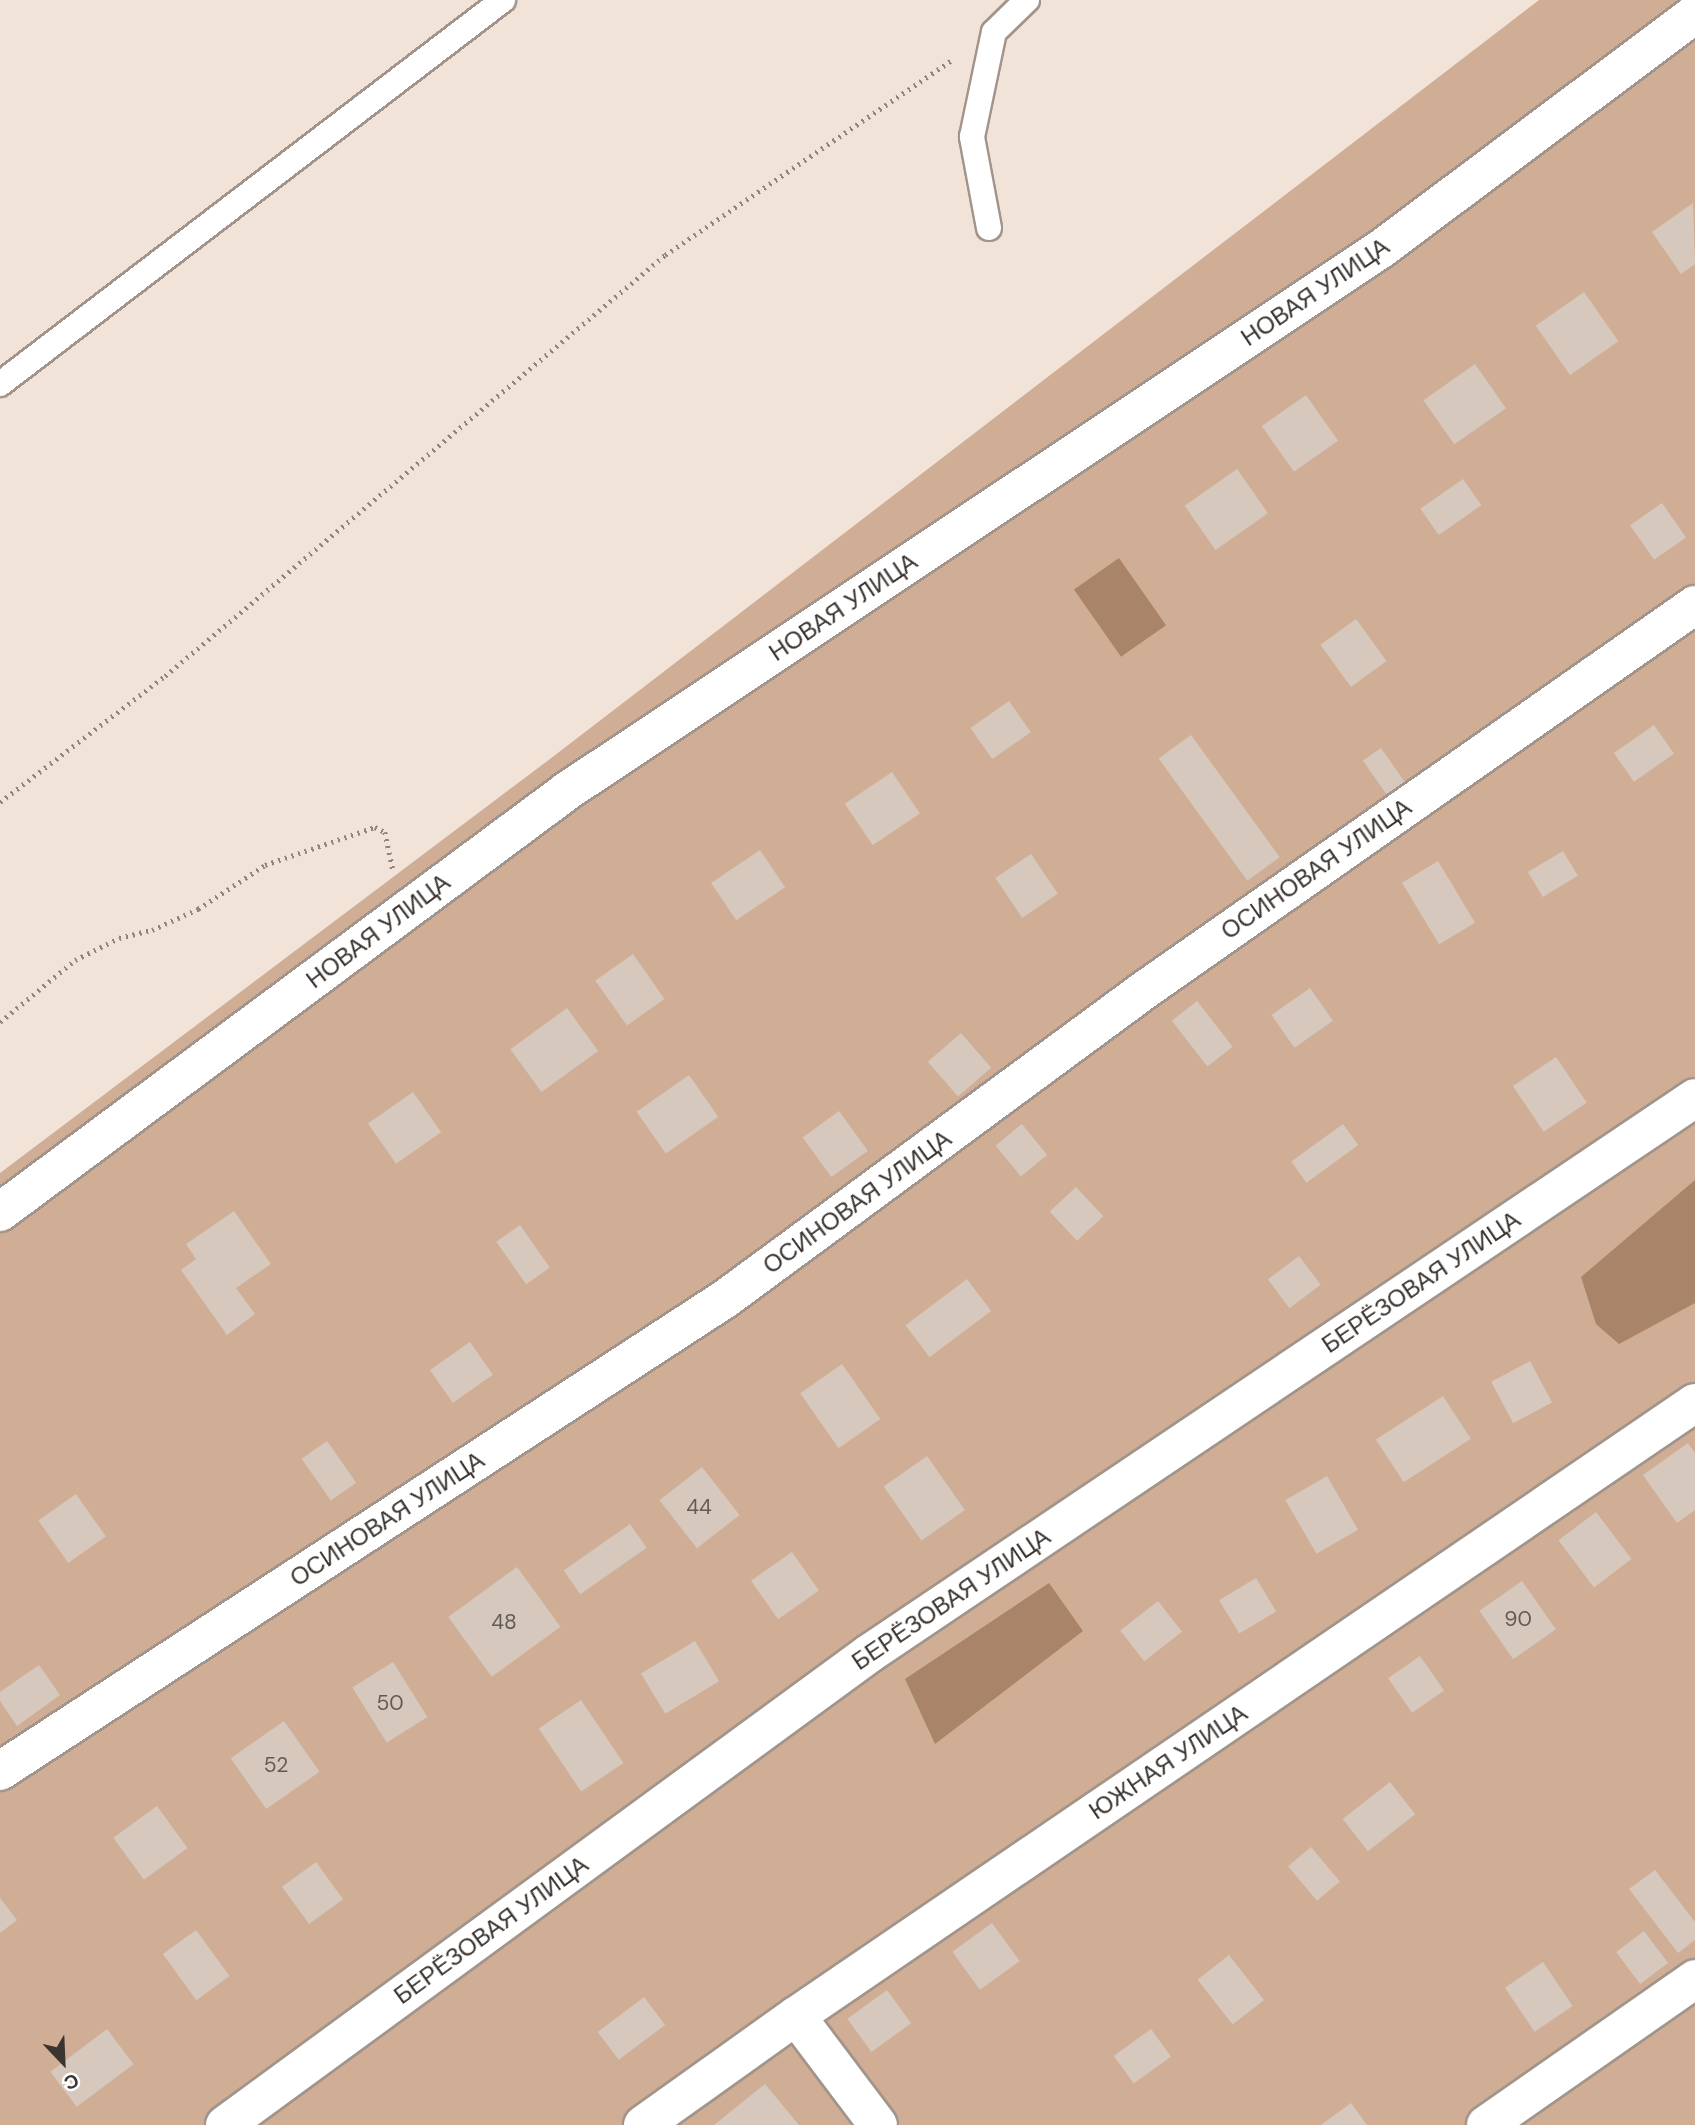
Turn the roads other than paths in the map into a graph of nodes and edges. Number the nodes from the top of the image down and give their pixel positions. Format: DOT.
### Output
graph roads {
  1 [pos="503,0"];
  2 [pos="1027,0"];
  3 [pos="1695,14"];
  4 [pos="989,228"];
  5 [pos="0,384"];
  6 [pos="1695,605"];
  7 [pos="1695,1098"];
  8 [pos="0,1212"];
  9 [pos="1695,1403"];
  10 [pos="0,1771"];
  11 [pos="1695,1979"];
  12 [pos="796,2016"];
  13 [pos="225,2125"];
  14 [pos="643,2125"];
  15 [pos="878,2125"];
  16 [pos="1486,2125"];
  1 -- 5 [label="lane"];
  2 -- 4 [label="lane"];
  3 -- 8 [label="street, НОВАЯ УЛИЦА"];
  6 -- 10 [label="street, ОСИНОВАЯ УЛИЦА"];
  7 -- 13 [label="street, БЕРЁЗОВАЯ УЛИЦА"];
  9 -- 12 [label="street, ЮЖНАЯ УЛИЦА"];
  11 -- 16 [label="street"];
  12 -- 14 [label="street, ЮЖНАЯ УЛИЦА"];
  12 -- 15 [label="street"];
}
